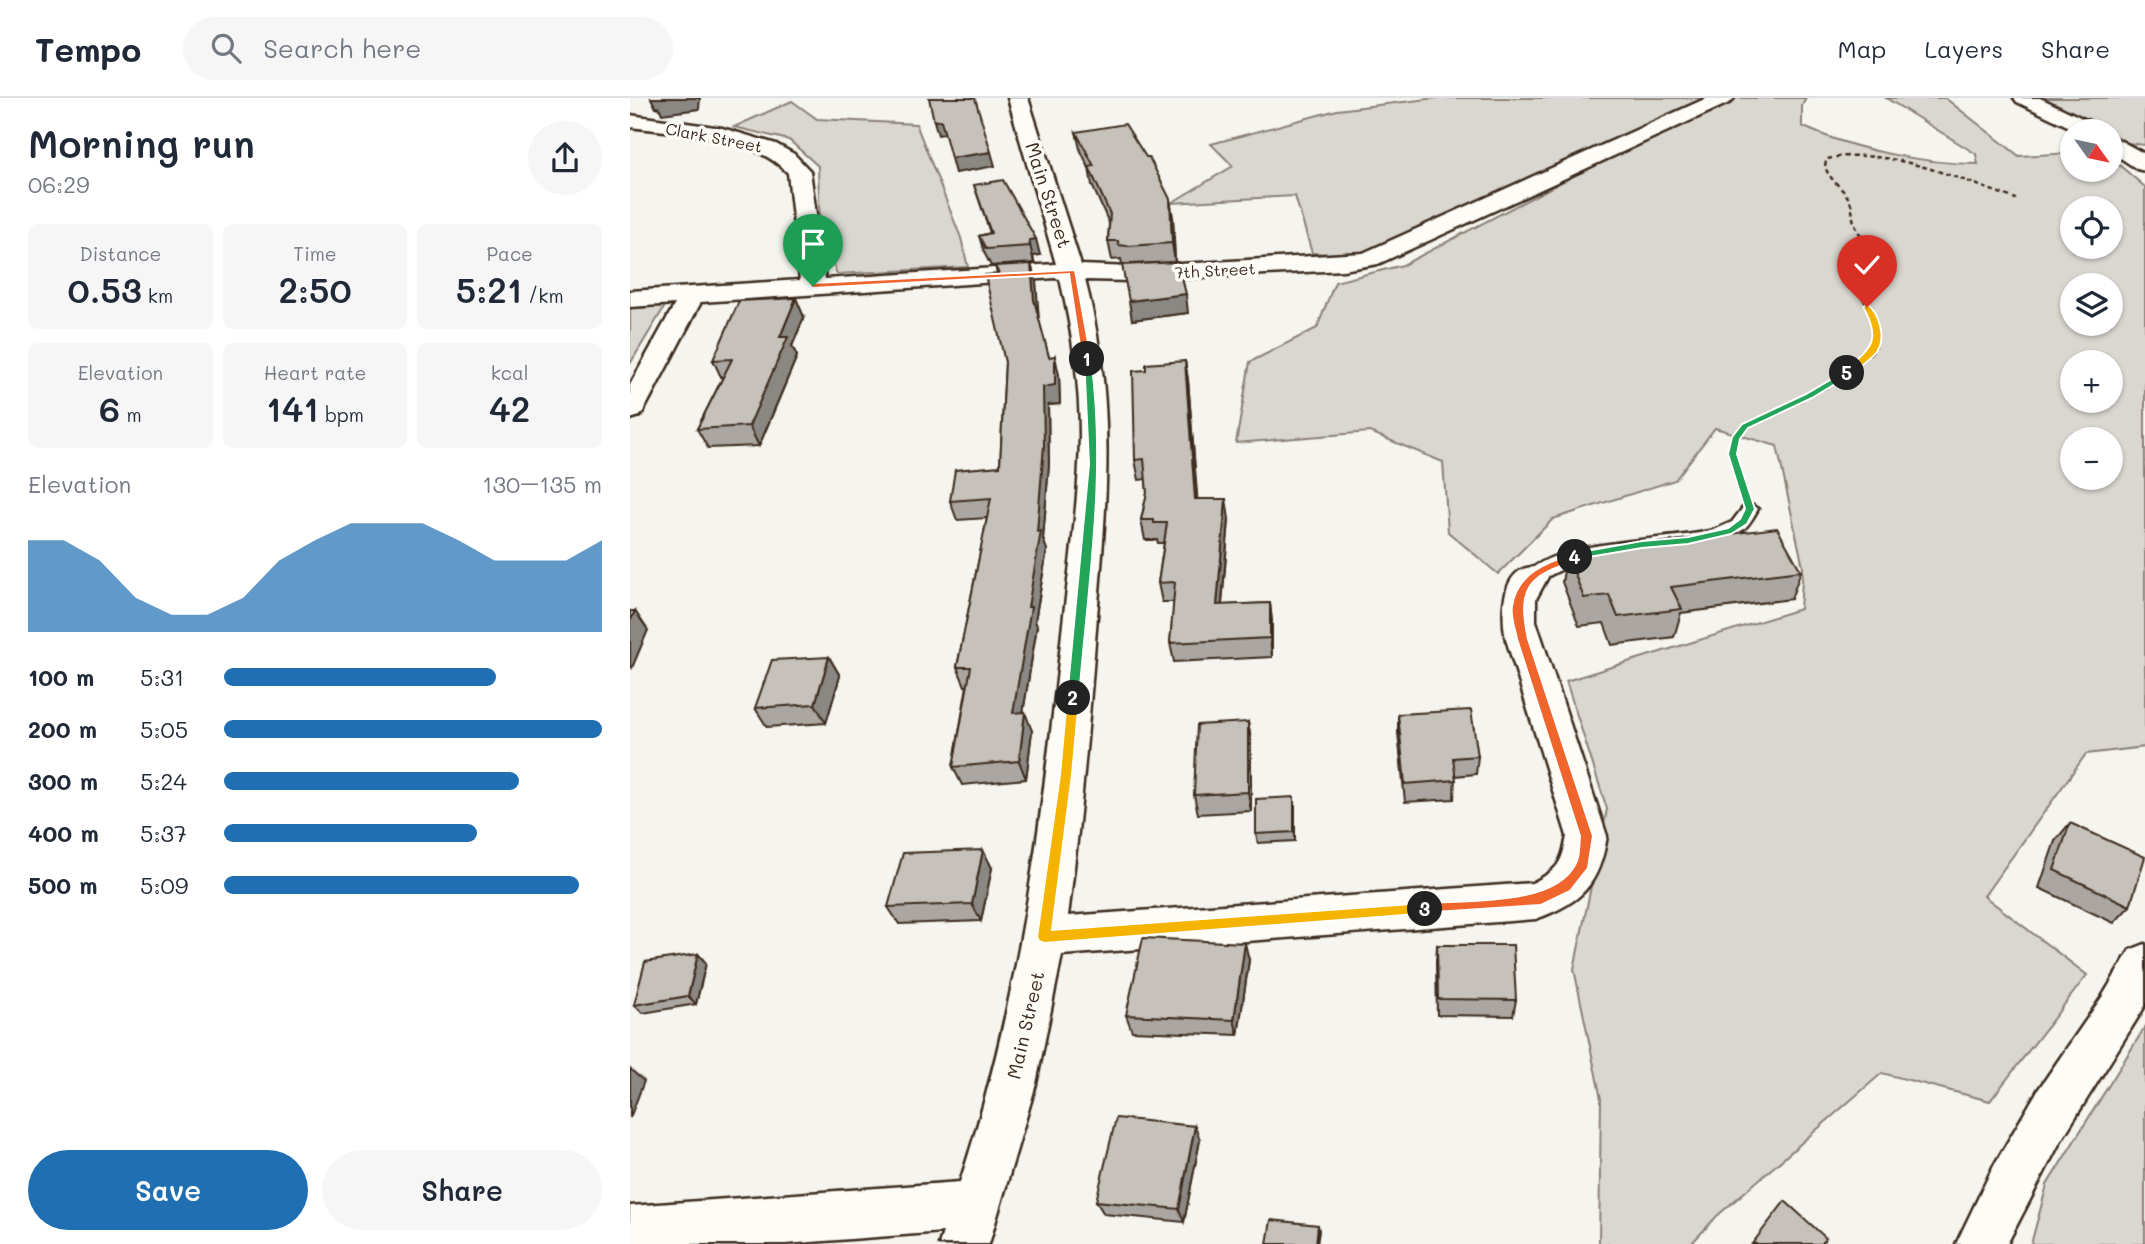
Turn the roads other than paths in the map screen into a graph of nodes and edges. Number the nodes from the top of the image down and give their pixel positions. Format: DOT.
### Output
graph roads {
  1 [pos="1018,98"];
  2 [pos="1724,98"];
  3 [pos="2024,98"];
  4 [pos="2069,119"];
  5 [pos="630,121"];
  6 [pos="2123,150"];
  7 [pos="2145,164"];
  8 [pos="1073,272"];
  9 [pos="813,286"];
  10 [pos="693,295"];
  11 [pos="630,299"];
  12 [pos="630,410"];
  13 [pos="1750,509"];
  14 [pos="1532,576"];
  15 [pos="1044,937"];
  16 [pos="2145,964"];
  17 [pos="970,1224"];
  18 [pos="630,1231"];
  19 [pos="1981,1244"];
  1 -- 8 [label="street, Main Street"];
  2 -- 8 [label="street, 7th Street"];
  3 -- 4 [label="street"];
  5 -- 9 [label="street, Clark Street"];
  6 -- 7 [label="street"];
  8 -- 9 [label="street, 7th Street"];
  8 -- 15 [label="street, Main Street"];
  9 -- 10 [label="street, 7th Street"];
  10 -- 11 [label="street, 7th Street"];
  10 -- 12 [label="street"];
  13 -- 14 [label="lane"];
  14 -- 15 [label="street"];
  15 -- 17 [label="street, Main Street"];
  16 -- 19 [label="street"];
  17 -- 18 [label="street"];
}
